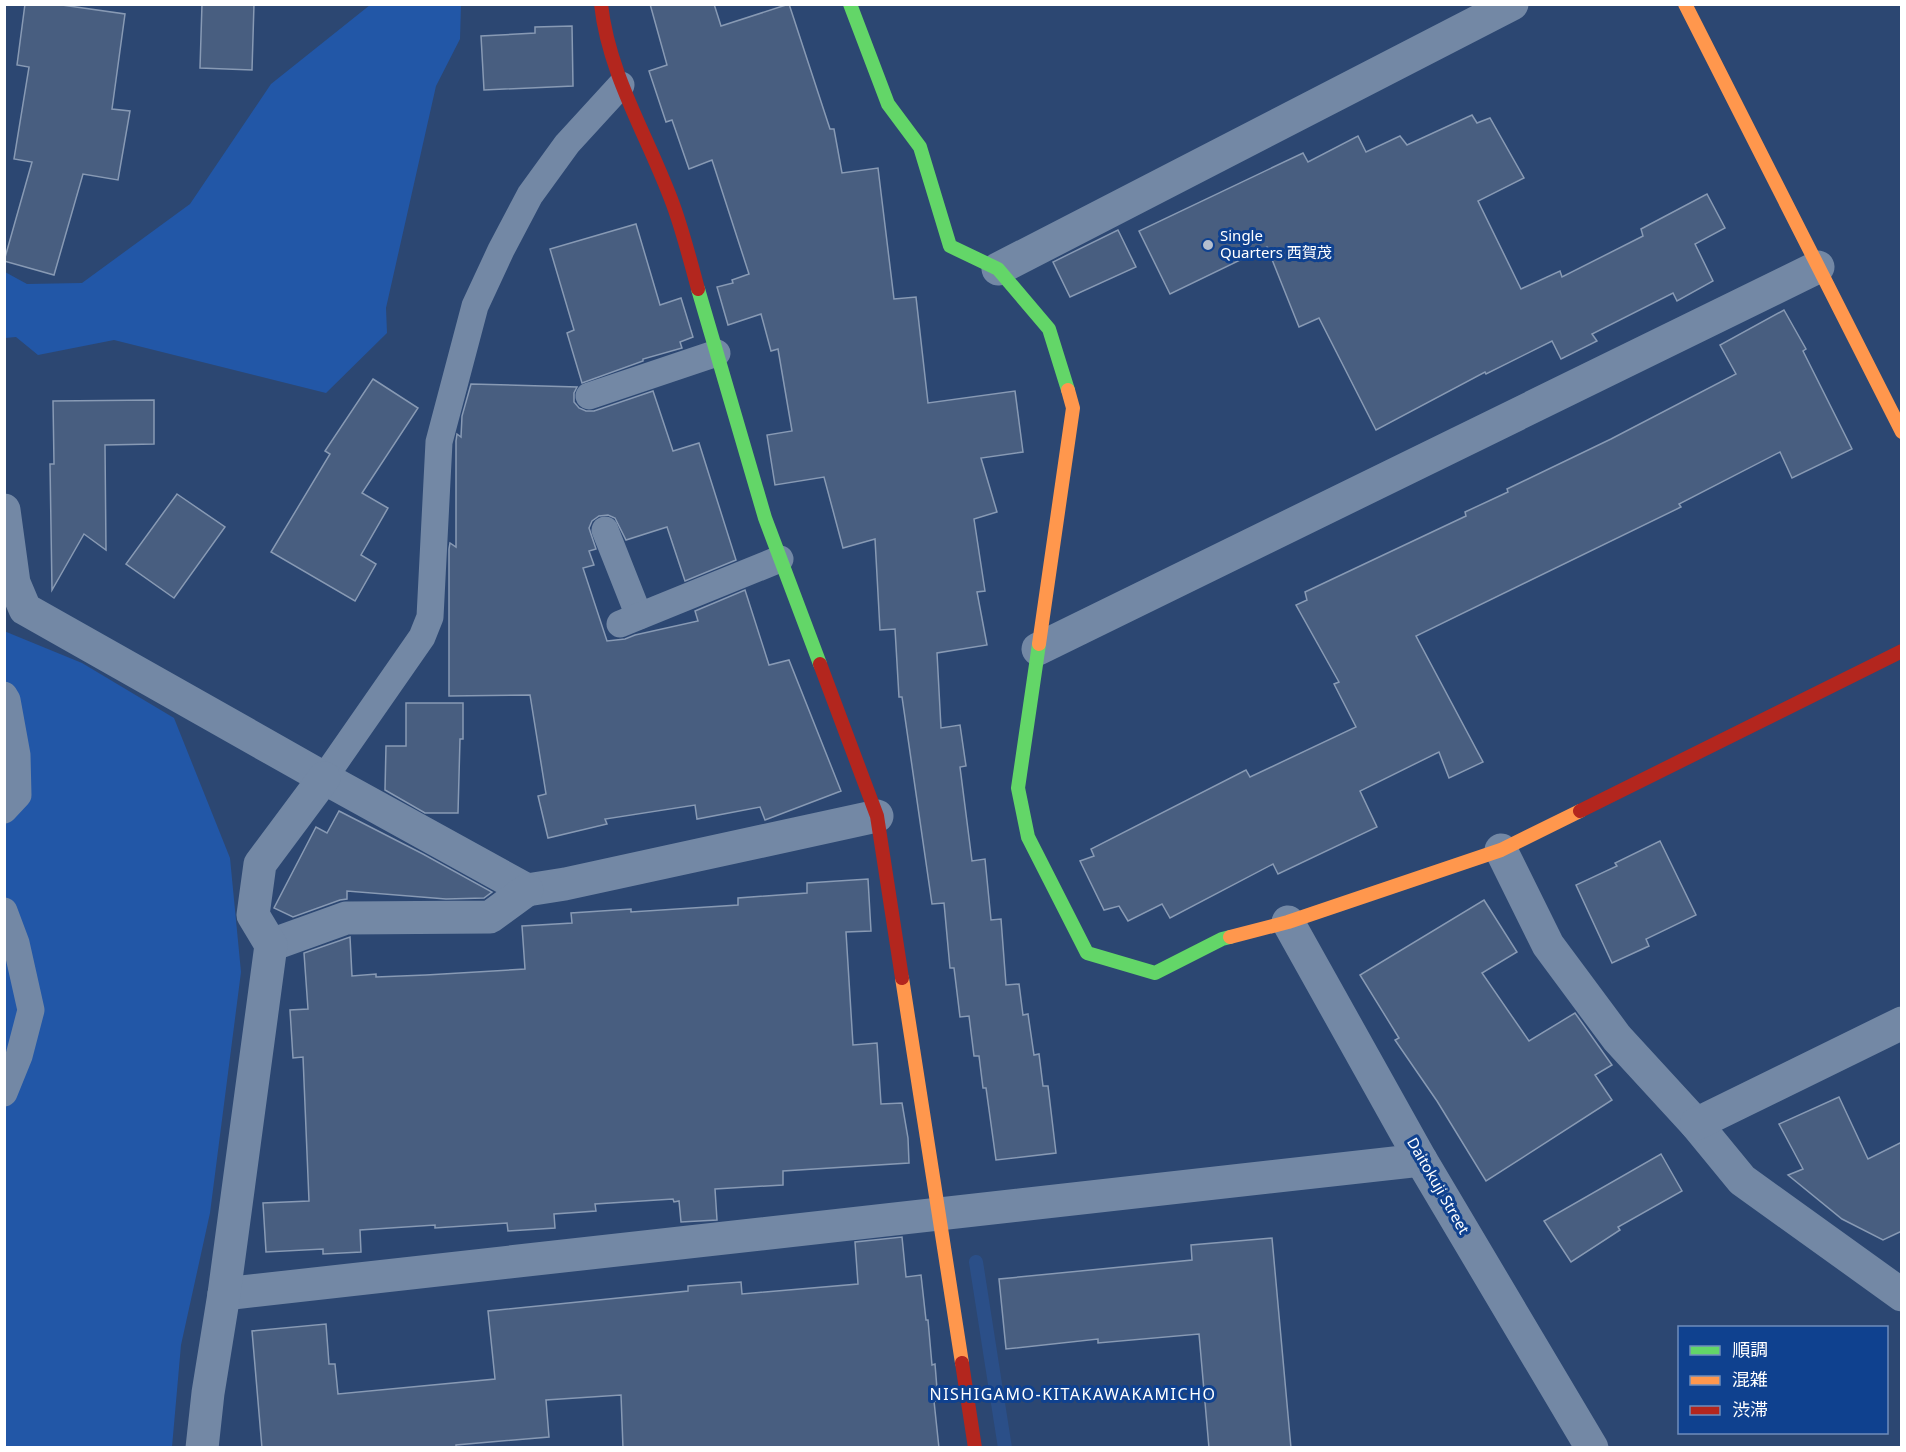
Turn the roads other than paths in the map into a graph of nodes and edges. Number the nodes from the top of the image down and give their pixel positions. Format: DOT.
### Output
graph roads {
  1 [pos="601,4"];
  2 [pos="850,4"];
  3 [pos="1512,4"];
  4 [pos="1685,4"];
  5 [pos="621,85"];
  6 [pos="1818,267"];
  7 [pos="998,269"];
  8 [pos="717,353"];
  9 [pos="589,396"];
  10 [pos="1902,432"];
  11 [pos="4,510"];
  12 [pos="605,530"];
  13 [pos="780,559"];
  14 [pos="1038,649"];
  15 [pos="1902,651"];
  16 [pos="4,695"];
  17 [pos="324,778"];
  18 [pos="4,810"];
  19 [pos="877,816"];
  20 [pos="1500,850"];
  21 [pos="527,890"];
  22 [pos="4,911"];
  23 [pos="1288,922"];
  24 [pos="271,945"];
  25 [pos="1902,1023"];
  26 [pos="4,1094"];
  27 [pos="1696,1124"];
  28 [pos="1421,1160"];
  29 [pos="939,1214"];
  30 [pos="224,1294"];
  31 [pos="1902,1295"];
  32 [pos="202,1448"];
  33 [pos="975,1448"];
  34 [pos="1592,1448"];
  1 -- 5 [label="street"];
  2 -- 7 [label="street"];
  3 -- 7 [label="street"];
  4 -- 6 [label="street"];
  5 -- 8 [label="street"];
  5 -- 17 [label="lane"];
  6 -- 10 [label="street"];
  6 -- 14 [label="street"];
  7 -- 14 [label="street"];
  8 -- 9 [label="lane"];
  8 -- 13 [label="street"];
  11 -- 17 [label="street"];
  12 -- 13 [label="lane"];
  13 -- 19 [label="street"];
  14 -- 23 [label="street"];
  15 -- 20 [label="street"];
  16 -- 18 [label="lane"];
  17 -- 21 [label="street"];
  17 -- 24 [label="street"];
  19 -- 21 [label="street"];
  19 -- 29 [label="street"];
  20 -- 23 [label="street"];
  20 -- 27 [label="street"];
  21 -- 24 [label="street"];
  22 -- 26 [label="lane"];
  23 -- 28 [label="street, Daitokuji Street"];
  24 -- 30 [label="street"];
  25 -- 27 [label="street"];
  27 -- 31 [label="street"];
  28 -- 29 [label="street"];
  28 -- 34 [label="street, Daitokuji Street"];
  29 -- 30 [label="street"];
  29 -- 33 [label="street"];
  30 -- 32 [label="street"];
}
